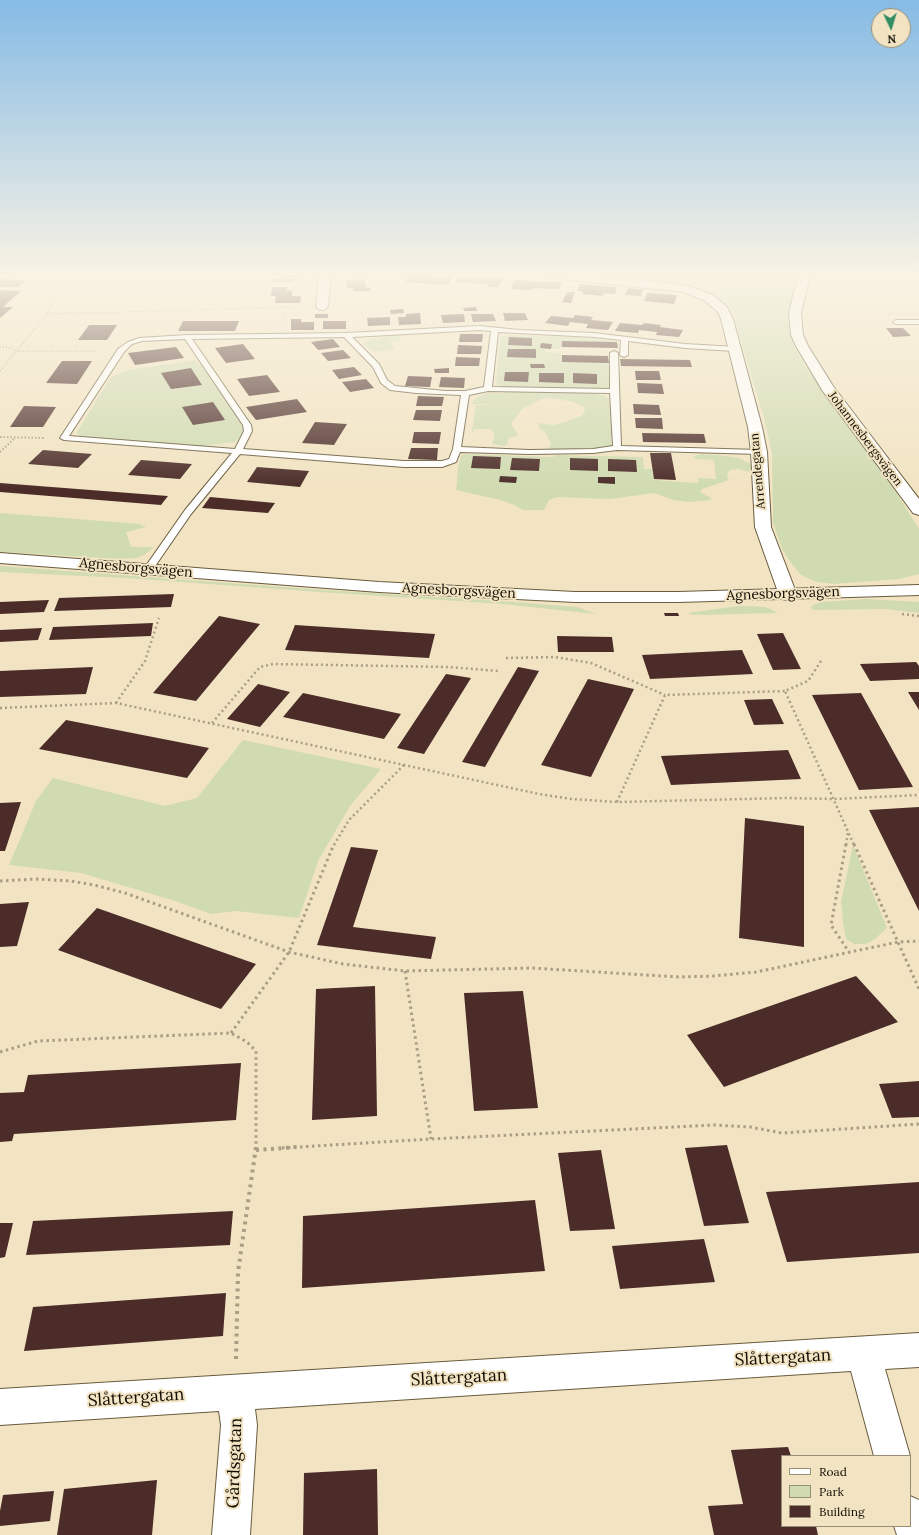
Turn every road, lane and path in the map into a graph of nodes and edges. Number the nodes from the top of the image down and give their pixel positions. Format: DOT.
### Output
graph roads {
  1 [pos="0,347"];
  2 [pos="21,347"];
  3 [pos="126,347"];
  4 [pos="194,347"];
  5 [pos="357,347"];
  6 [pos="493,347"];
  7 [pos="625,347"];
  8 [pos="695,347"];
  9 [pos="802,347"];
  10 [pos="734,349"];
  11 [pos="17,351"];
  12 [pos="121,351"];
  13 [pos="614,353"];
  14 [pos="624,355"];
  15 [pos="0,371"];
  16 [pos="488,389"];
  17 [pos="614,391"];
  18 [pos="465,393"];
  19 [pos="0,437"];
  20 [pos="16,438"];
  21 [pos="64,438"];
  22 [pos="617,448"];
  23 [pos="457,449"];
  24 [pos="238,451"];
  25 [pos="0,452"];
  26 [pos="758,452"];
  27 [pos="919,510"];
  28 [pos="0,558"];
  29 [pos="148,570"];
  30 [pos="919,590"];
  31 [pos="788,595"];
  32 [pos="159,618"];
  33 [pos="506,658"];
  34 [pos="821,661"];
  35 [pos="498,671"];
  36 [pos="786,691"];
  37 [pos="665,695"];
  38 [pos="116,703"];
  39 [pos="0,708"];
  40 [pos="212,722"];
  41 [pos="405,764"];
  42 [pos="919,795"];
  43 [pos="834,799"];
  44 [pos="617,802"];
  45 [pos="848,832"];
  46 [pos="0,881"];
  47 [pos="919,941"];
  48 [pos="898,942"];
  49 [pos="289,952"];
  50 [pos="849,952"];
  51 [pos="406,971"];
  52 [pos="919,989"];
  53 [pos="230,1033"];
  54 [pos="0,1052"];
  55 [pos="919,1124"];
  56 [pos="431,1139"];
  57 [pos="256,1150"];
  58 [pos="919,1350"];
  59 [pos="863,1353"];
  60 [pos="235,1392"];
  61 [pos="0,1407"];
  62 [pos="892,1455"];
  63 [pos="911,1518"];
  64 [pos="231,1535"];
  65 [pos="916,1535"];
  1 -- 11 [label="path"];
  2 -- 11 [label="path"];
  3 -- 12 [label="lane"];
  4 -- 24 [label="lane"];
  5 -- 18 [label="lane"];
  6 -- 16 [label="lane"];
  7 -- 14 [label="lane"];
  8 -- 10 [label="lane"];
  9 -- 27 [label="street, Johannesbergsvägen"];
  10 -- 26 [label="street, Arrendegatan"];
  11 -- 12 [label="path"];
  11 -- 15 [label="path"];
  12 -- 21 [label="lane"];
  13 -- 17 [label="lane"];
  16 -- 17 [label="lane"];
  16 -- 18 [label="lane"];
  17 -- 22 [label="lane"];
  18 -- 23 [label="lane"];
  19 -- 20 [label="path"];
  20 -- 21 [label="path"];
  20 -- 25 [label="path"];
  21 -- 24 [label="lane"];
  22 -- 23 [label="lane"];
  22 -- 26 [label="lane"];
  23 -- 24 [label="lane"];
  24 -- 29 [label="lane"];
  26 -- 31 [label="street, Arrendegatan"];
  28 -- 29 [label="street, Agnesborgsvägen"];
  29 -- 31 [label="street, Agnesborgsvägen"];
  30 -- 31 [label="street, Agnesborgsvägen"];
  32 -- 38 [label="path"];
  33 -- 37 [label="path"];
  34 -- 36 [label="path"];
  35 -- 40 [label="path"];
  36 -- 37 [label="path"];
  36 -- 43 [label="path"];
  37 -- 44 [label="path"];
  38 -- 39 [label="path"];
  38 -- 40 [label="path"];
  40 -- 41 [label="path"];
  41 -- 44 [label="path"];
  41 -- 49 [label="path"];
  42 -- 43 [label="path"];
  43 -- 44 [label="path"];
  43 -- 45 [label="path"];
  45 -- 48 [label="path"];
  45 -- 50 [label="path"];
  46 -- 49 [label="path"];
  47 -- 48 [label="path"];
  48 -- 50 [label="path"];
  48 -- 52 [label="path"];
  49 -- 51 [label="path"];
  49 -- 53 [label="path"];
  50 -- 51 [label="path"];
  51 -- 56 [label="path"];
  53 -- 54 [label="path"];
  53 -- 57 [label="path"];
  55 -- 56 [label="path"];
  56 -- 57 [label="path"];
  57 -- 60 [label="path"];
  58 -- 59 [label="street, Slåttergatan"];
  59 -- 60 [label="street, Slåttergatan"];
  59 -- 62 [label="street"];
  60 -- 61 [label="street, Slåttergatan"];
  60 -- 64 [label="street, Gårdsgatan"];
  63 -- 65 [label="street"];
}
